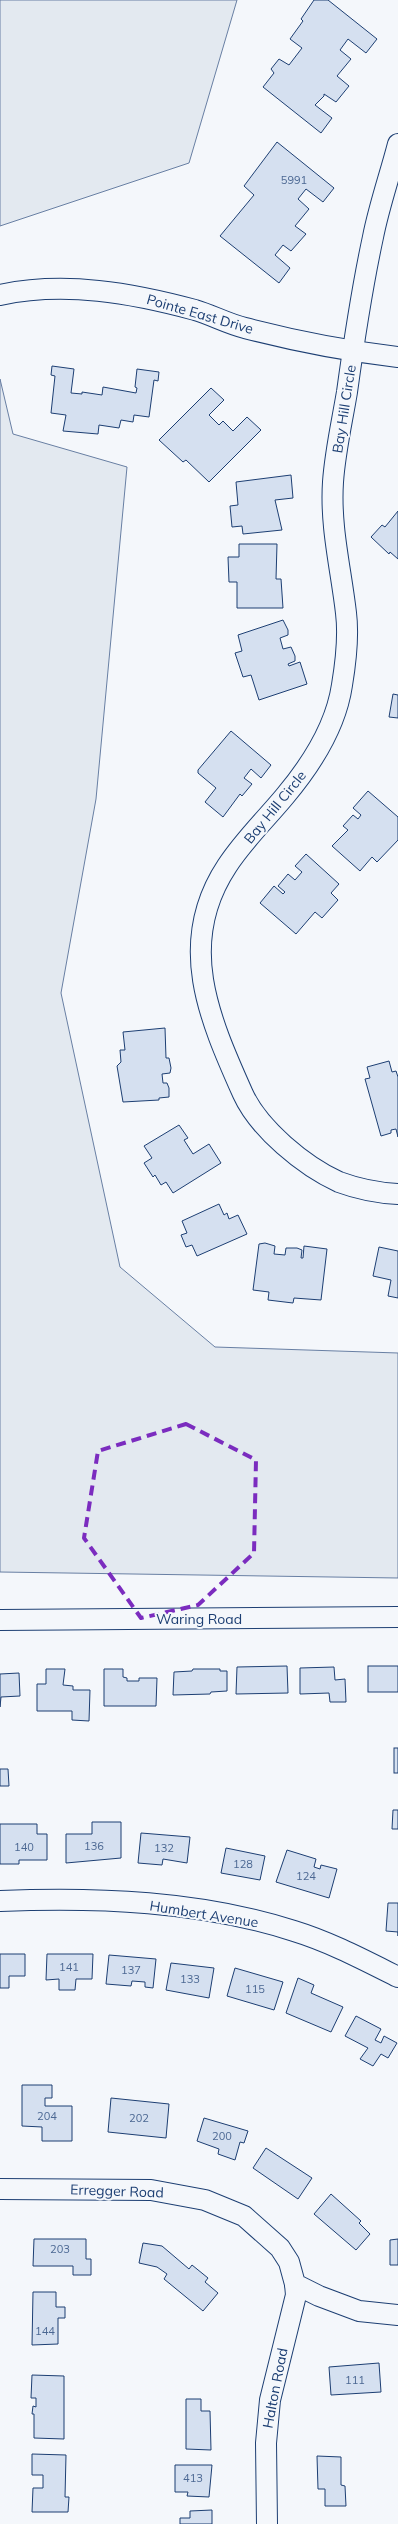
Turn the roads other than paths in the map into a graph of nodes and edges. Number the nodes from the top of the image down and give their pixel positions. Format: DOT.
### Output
graph roads {
  1 [pos="398,144"];
  2 [pos="0,295"];
  3 [pos="353,352"];
  4 [pos="398,357"];
  5 [pos="398,1194"];
  6 [pos="398,1618"];
  7 [pos="0,1620"];
  8 [pos="0,1900"];
  9 [pos="398,1977"];
  10 [pos="0,2189"];
  11 [pos="295,2284"];
  12 [pos="398,2315"];
  13 [pos="267,2524"];
  1 -- 3 [label="street, Bay Hill Circle"];
  2 -- 3 [label="street, Pointe East Drive"];
  3 -- 4 [label="street, Pointe East Drive"];
  3 -- 5 [label="street, Bay Hill Circle"];
  6 -- 7 [label="street, Waring Road"];
  8 -- 9 [label="street, Humbert Avenue"];
  10 -- 11 [label="street, Erregger Road"];
  11 -- 12 [label="street"];
  11 -- 13 [label="street, Halton Road"];
}
